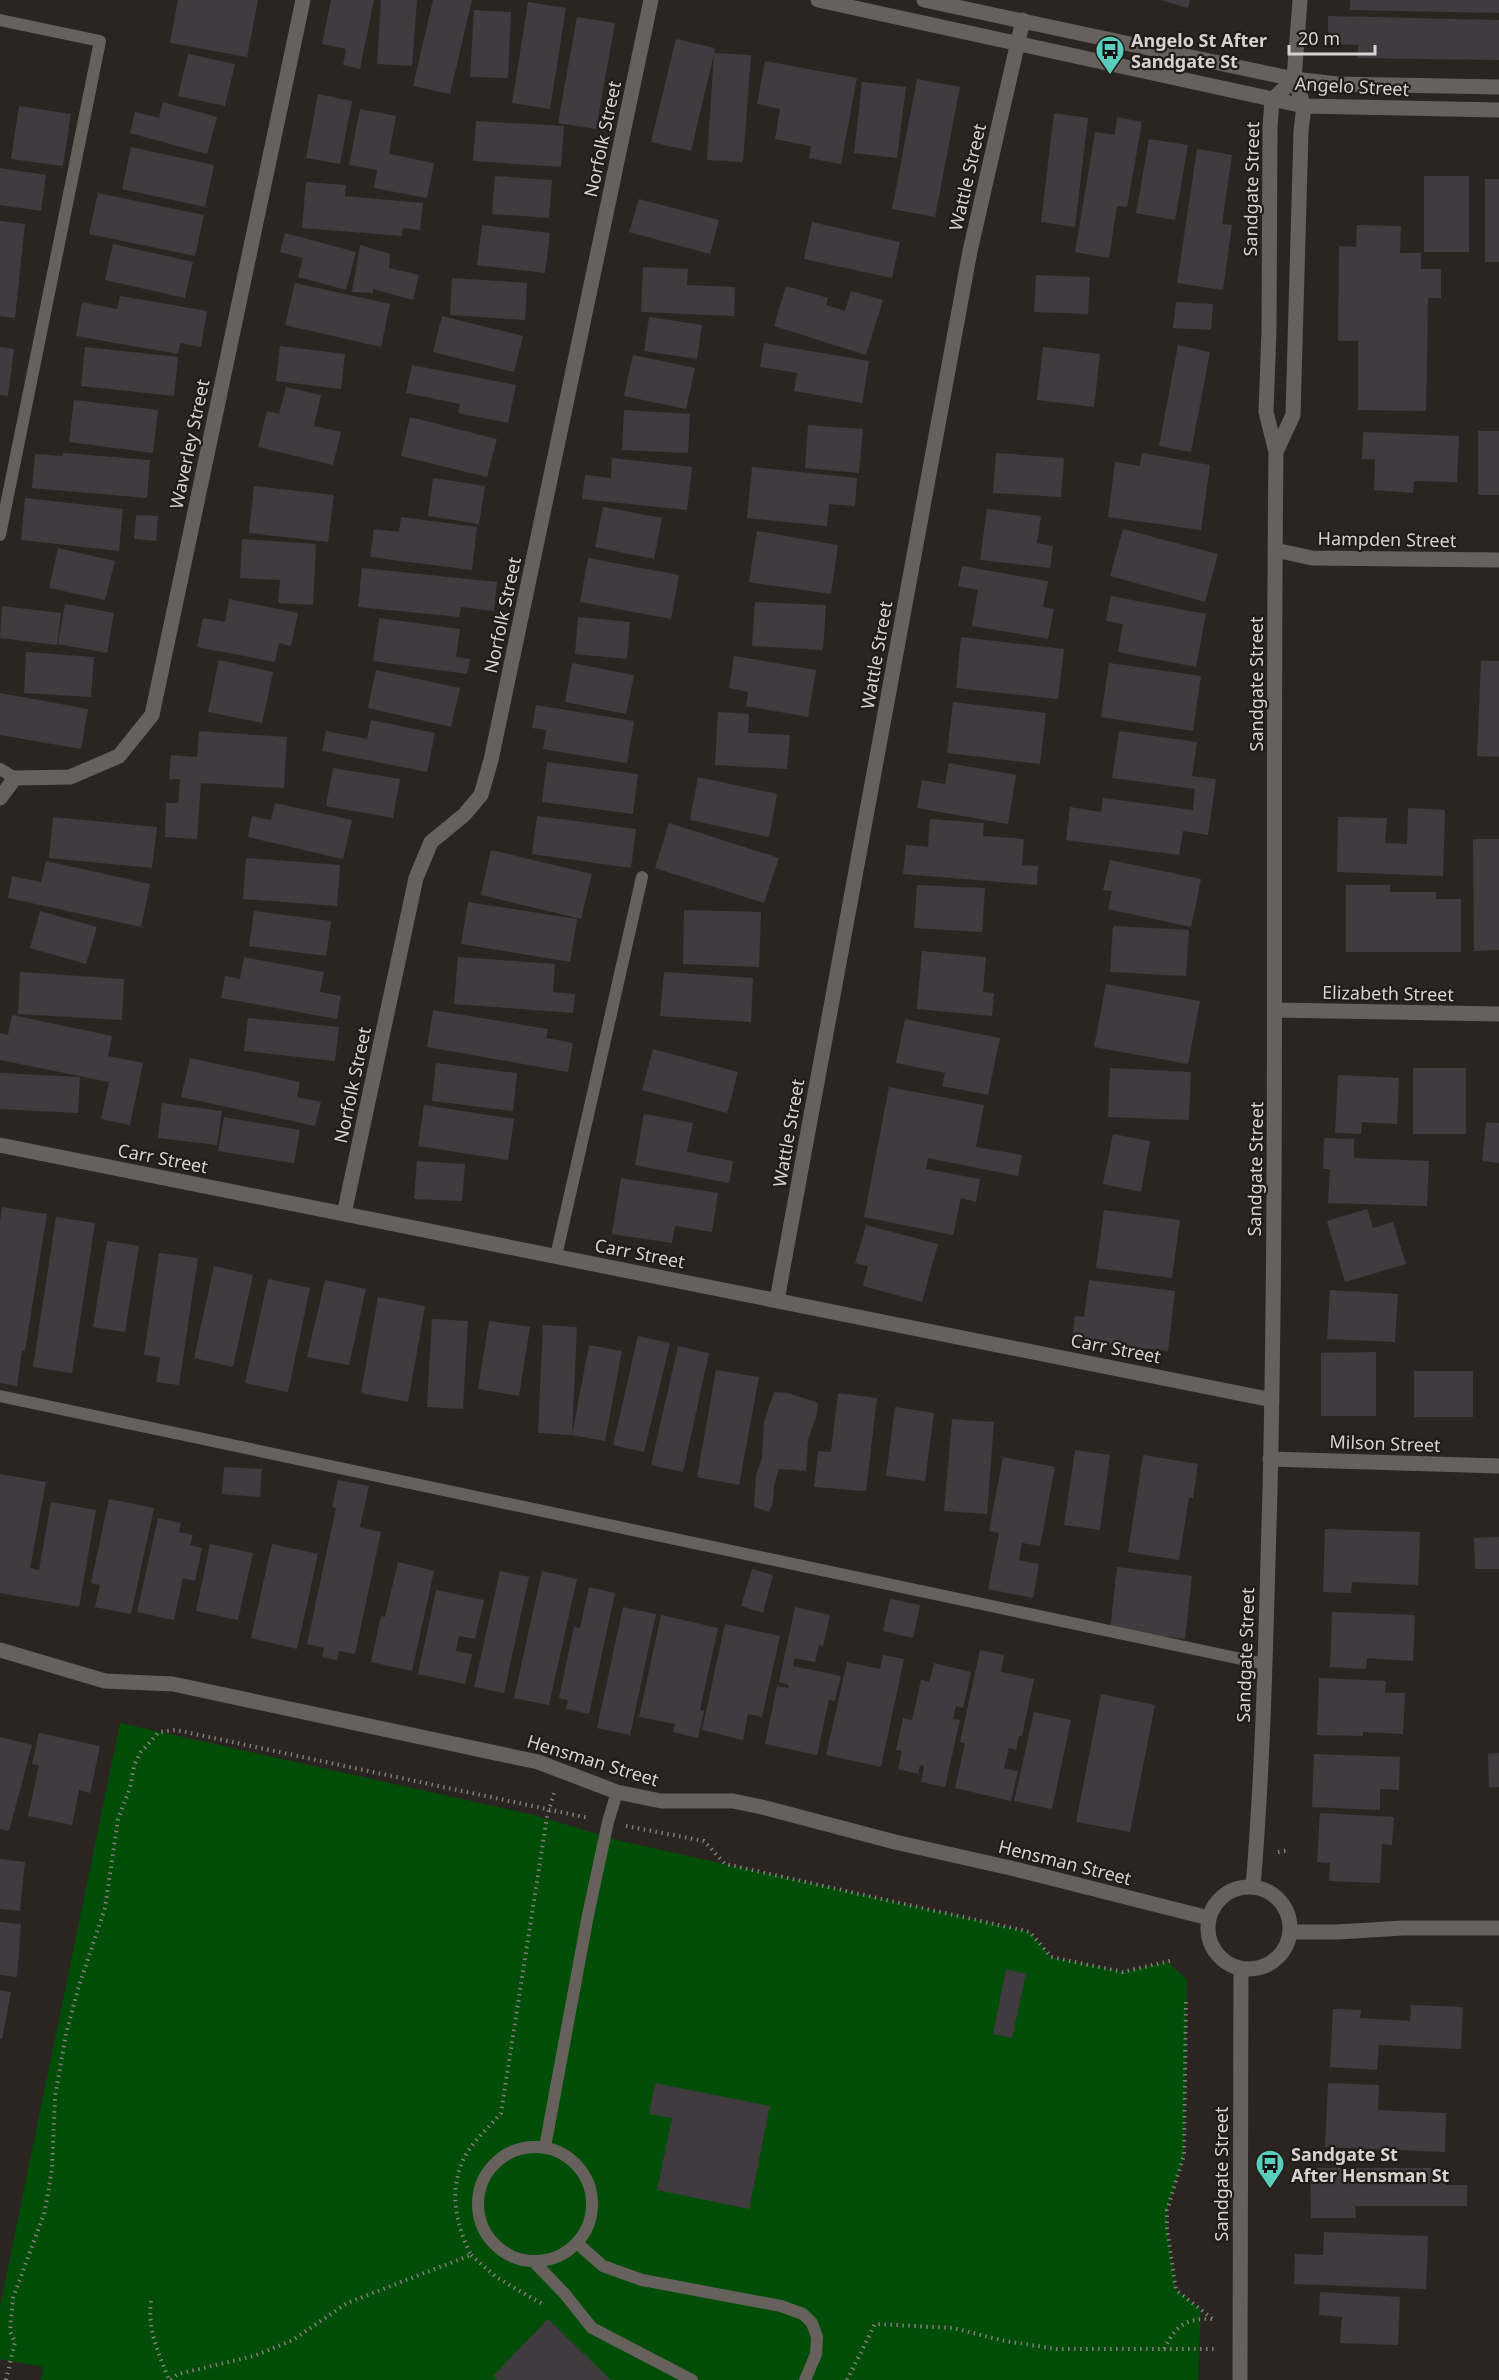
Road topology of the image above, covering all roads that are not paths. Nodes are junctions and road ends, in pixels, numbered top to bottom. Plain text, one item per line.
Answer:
1 (303, 0) edge
2 (651, 0) edge
3 (818, 0) edge
4 (924, 0) edge
5 (1300, 0) edge
6 (0, 20) edge
7 (1023, 20) junction
8 (1018, 44) junction
9 (1294, 79) junction
10 (1499, 87) edge
11 (1272, 100) junction
12 (1304, 106) junction
13 (1499, 110) edge
14 (1276, 452) junction
15 (0, 535) edge
16 (1275, 550) junction
17 (1499, 560) edge
18 (0, 769) edge
19 (15, 778) junction
20 (0, 798) edge
21 (642, 877) dead end
22 (1276, 1010) junction
23 (1499, 1014) edge
24 (0, 1145) edge
25 (344, 1215) junction
26 (556, 1256) junction
27 (777, 1300) junction
28 (0, 1396) edge
29 (1272, 1400) junction
30 (1270, 1459) junction
31 (1499, 1466) edge
32 (0, 1650) edge
33 (1265, 1664) junction
34 (617, 1791) junction
35 (1253, 1887) junction
36 (1209, 1918) junction
37 (1499, 1928) edge
38 (1290, 1932) junction
39 (1241, 1969) junction
40 (544, 2147) junction
41 (577, 2243) junction
42 (533, 2261) junction
43 (692, 2380) edge
44 (805, 2380) edge
45 (1240, 2380) edge

1 - 19 street, Waverley Street
2 - 25 street, Norfolk Street
3 - 8 street, Angelo Street
4 - 7 street, Angelo Street
5 - 9 street, Sandgate Street
6 - 15 lane
7 - 8 street, Wattle Street
7 - 9 street, Angelo Street
8 - 11 street, Angelo Street
8 - 27 street, Wattle Street
9 - 10 street, Angelo Street
9 - 11 street, Sandgate Street
9 - 12 street, Sandgate Street
11 - 12 street, Angelo Street
11 - 14 street, Sandgate Street
12 - 13 street, Angelo Street
12 - 14 street, Sandgate Street
14 - 16 street, Sandgate Street
16 - 17 street, Hampden Street
16 - 22 street, Sandgate Street
18 - 19 lane
19 - 20 street
21 - 26 lane
22 - 23 street, Elizabeth Street
22 - 29 street, Sandgate Street
24 - 25 street, Carr Street
25 - 26 street, Carr Street
26 - 27 street, Carr Street
27 - 29 street, Carr Street
28 - 33 lane
29 - 30 street, Sandgate Street
30 - 31 street, Milson Street
30 - 33 street, Sandgate Street
32 - 34 street, Hensman Street
33 - 35 street, Sandgate Street
34 - 36 street, Hensman Street
34 - 40 lane
35 - 36 street
35 - 38 street
36 - 39 street
37 - 38 street
38 - 39 street
39 - 45 street, Sandgate Street
40 - 41 lane
40 - 42 lane
41 - 42 lane
41 - 44 lane
42 - 43 lane

